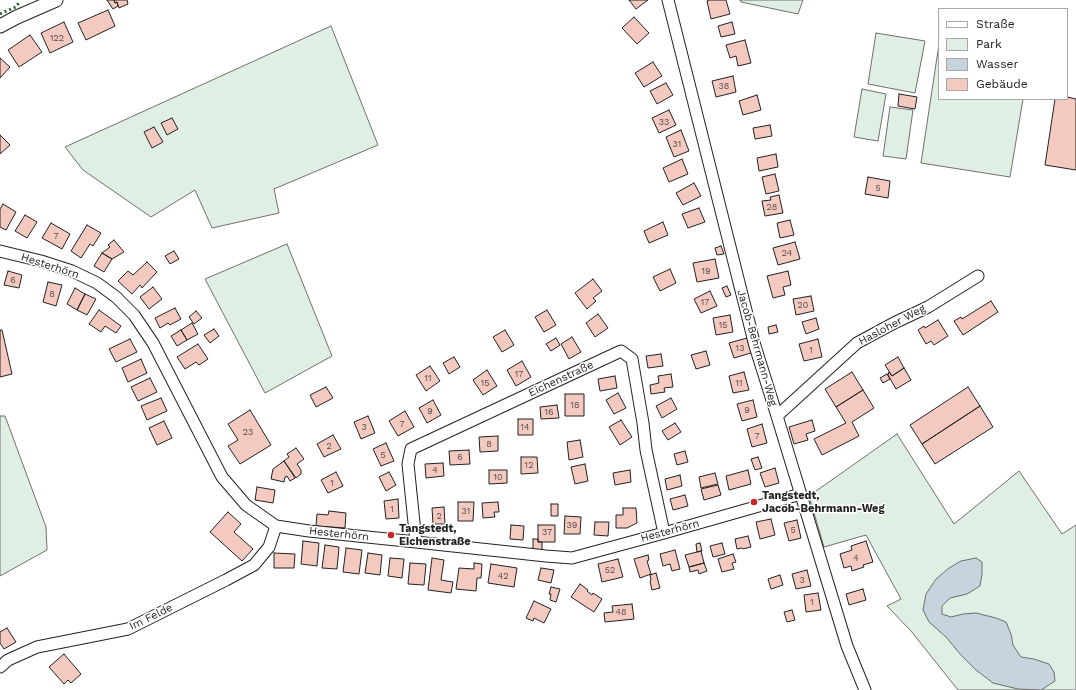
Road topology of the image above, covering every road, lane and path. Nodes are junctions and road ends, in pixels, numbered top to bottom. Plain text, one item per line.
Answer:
1 (56, 0) edge
2 (668, 0) edge
3 (0, 26) edge
4 (0, 251) edge
5 (978, 276) dead end
6 (777, 416) junction
7 (801, 494) junction
8 (276, 526) junction
9 (664, 533) junction
10 (416, 542) junction
11 (0, 667) edge
12 (865, 690) edge

1 - 3 main road
2 - 6 street, Jacob-Behrmann-Weg
4 - 8 street, Hesterhörn
5 - 6 street, Hasloher Weg
6 - 7 street, Jacob-Behrmann-Weg
7 - 9 street, Hesterhörn
7 - 12 street, Jacob-Behrmann-Weg
8 - 10 street, Hesterhörn
8 - 11 street, Im Felde
9 - 10 street, Hesterhörn
9 - 10 street, Eichenstraße

